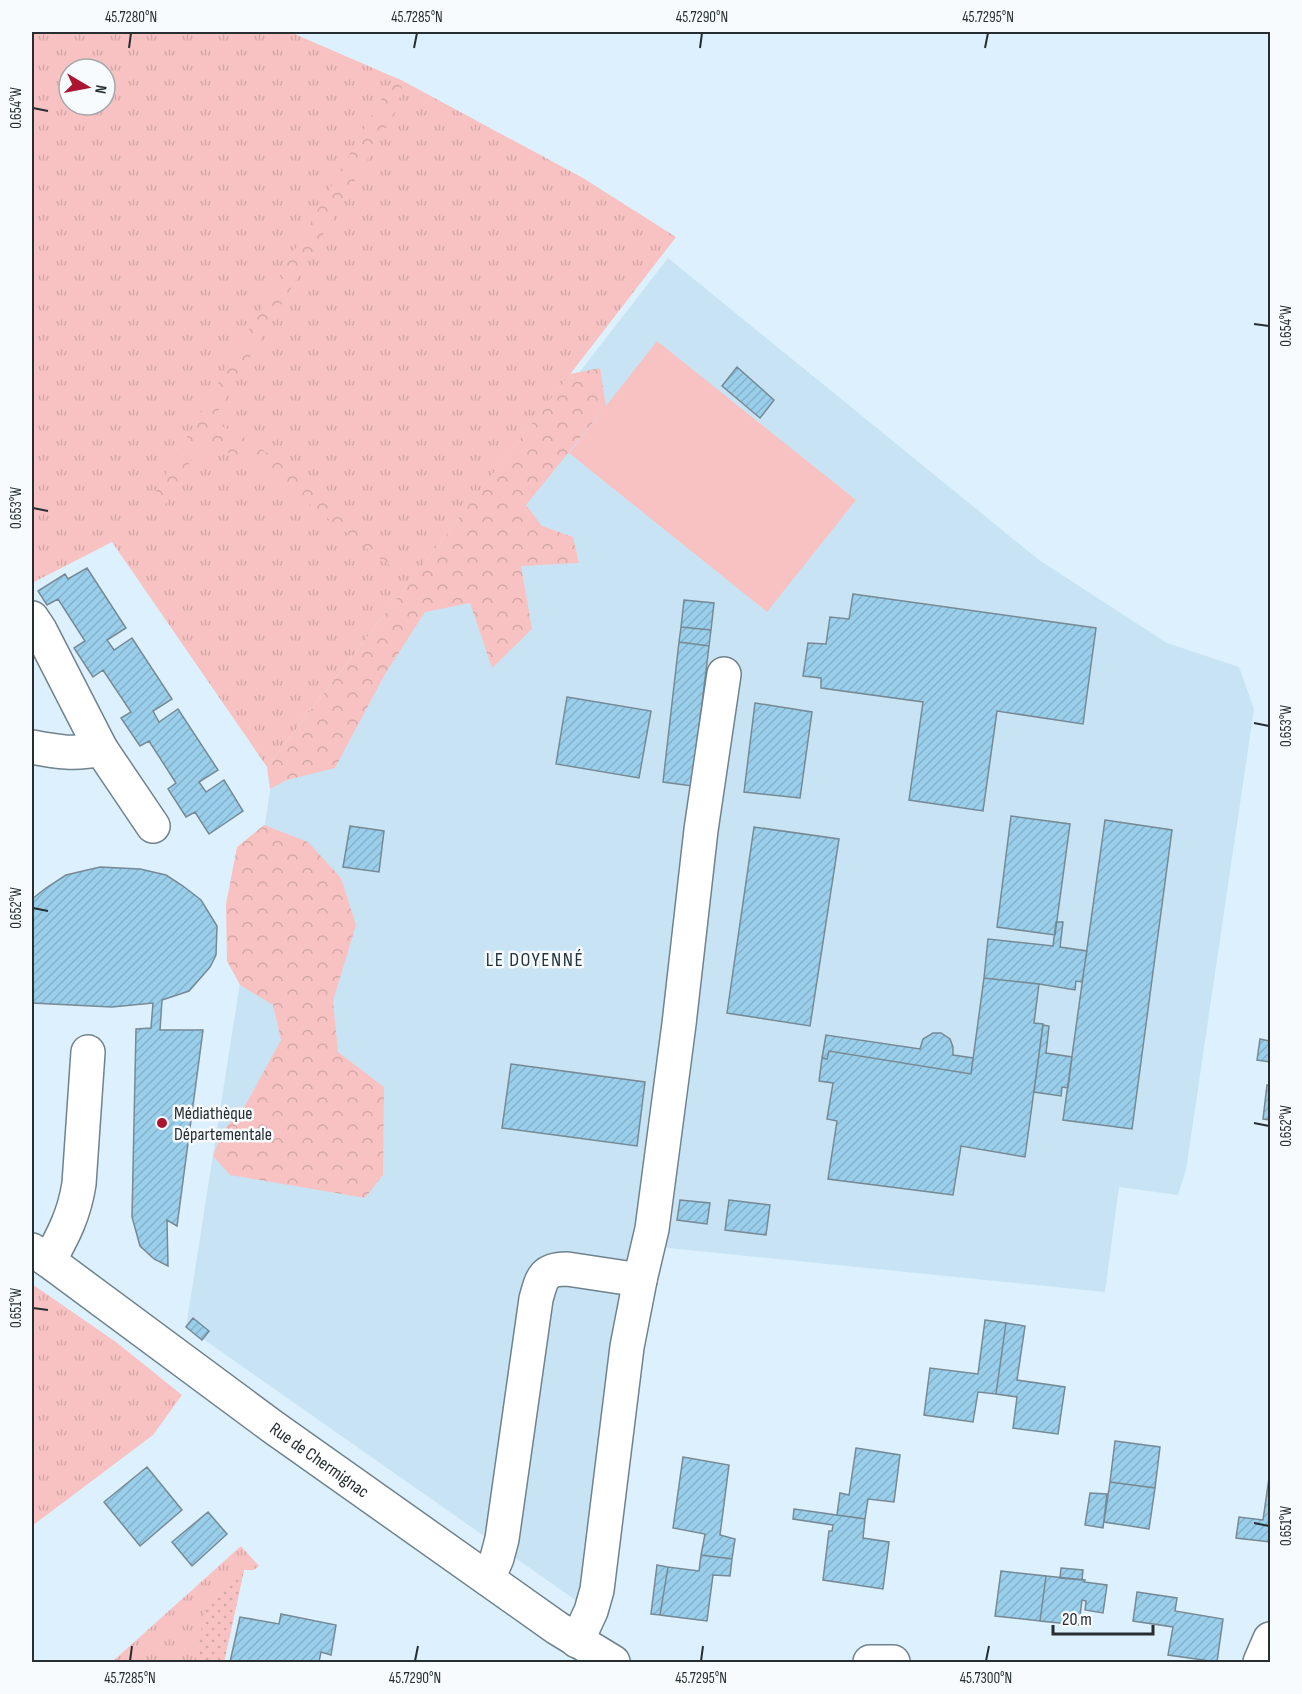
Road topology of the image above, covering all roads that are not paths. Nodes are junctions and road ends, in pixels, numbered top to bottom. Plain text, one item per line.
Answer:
1 (32, 618) edge
2 (724, 674) dead end
3 (32, 747) edge
4 (101, 748) junction
5 (153, 826) dead end
6 (88, 1052) dead end
7 (40, 1255) edge
8 (640, 1280) junction
9 (488, 1579) junction
10 (1270, 1639) edge
11 (577, 1641) junction
12 (613, 1662) edge
13 (870, 1662) edge
14 (893, 1662) edge
15 (1260, 1662) edge

1 - 4 street
2 - 8 street
3 - 4 street
4 - 5 street
6 - 7 street
7 - 9 street, Rue de Chermignac
8 - 9 street
8 - 11 street
9 - 11 street, Rue de Chermignac
10 - 15 street
11 - 12 street, Rue de Chermignac
13 - 14 street

